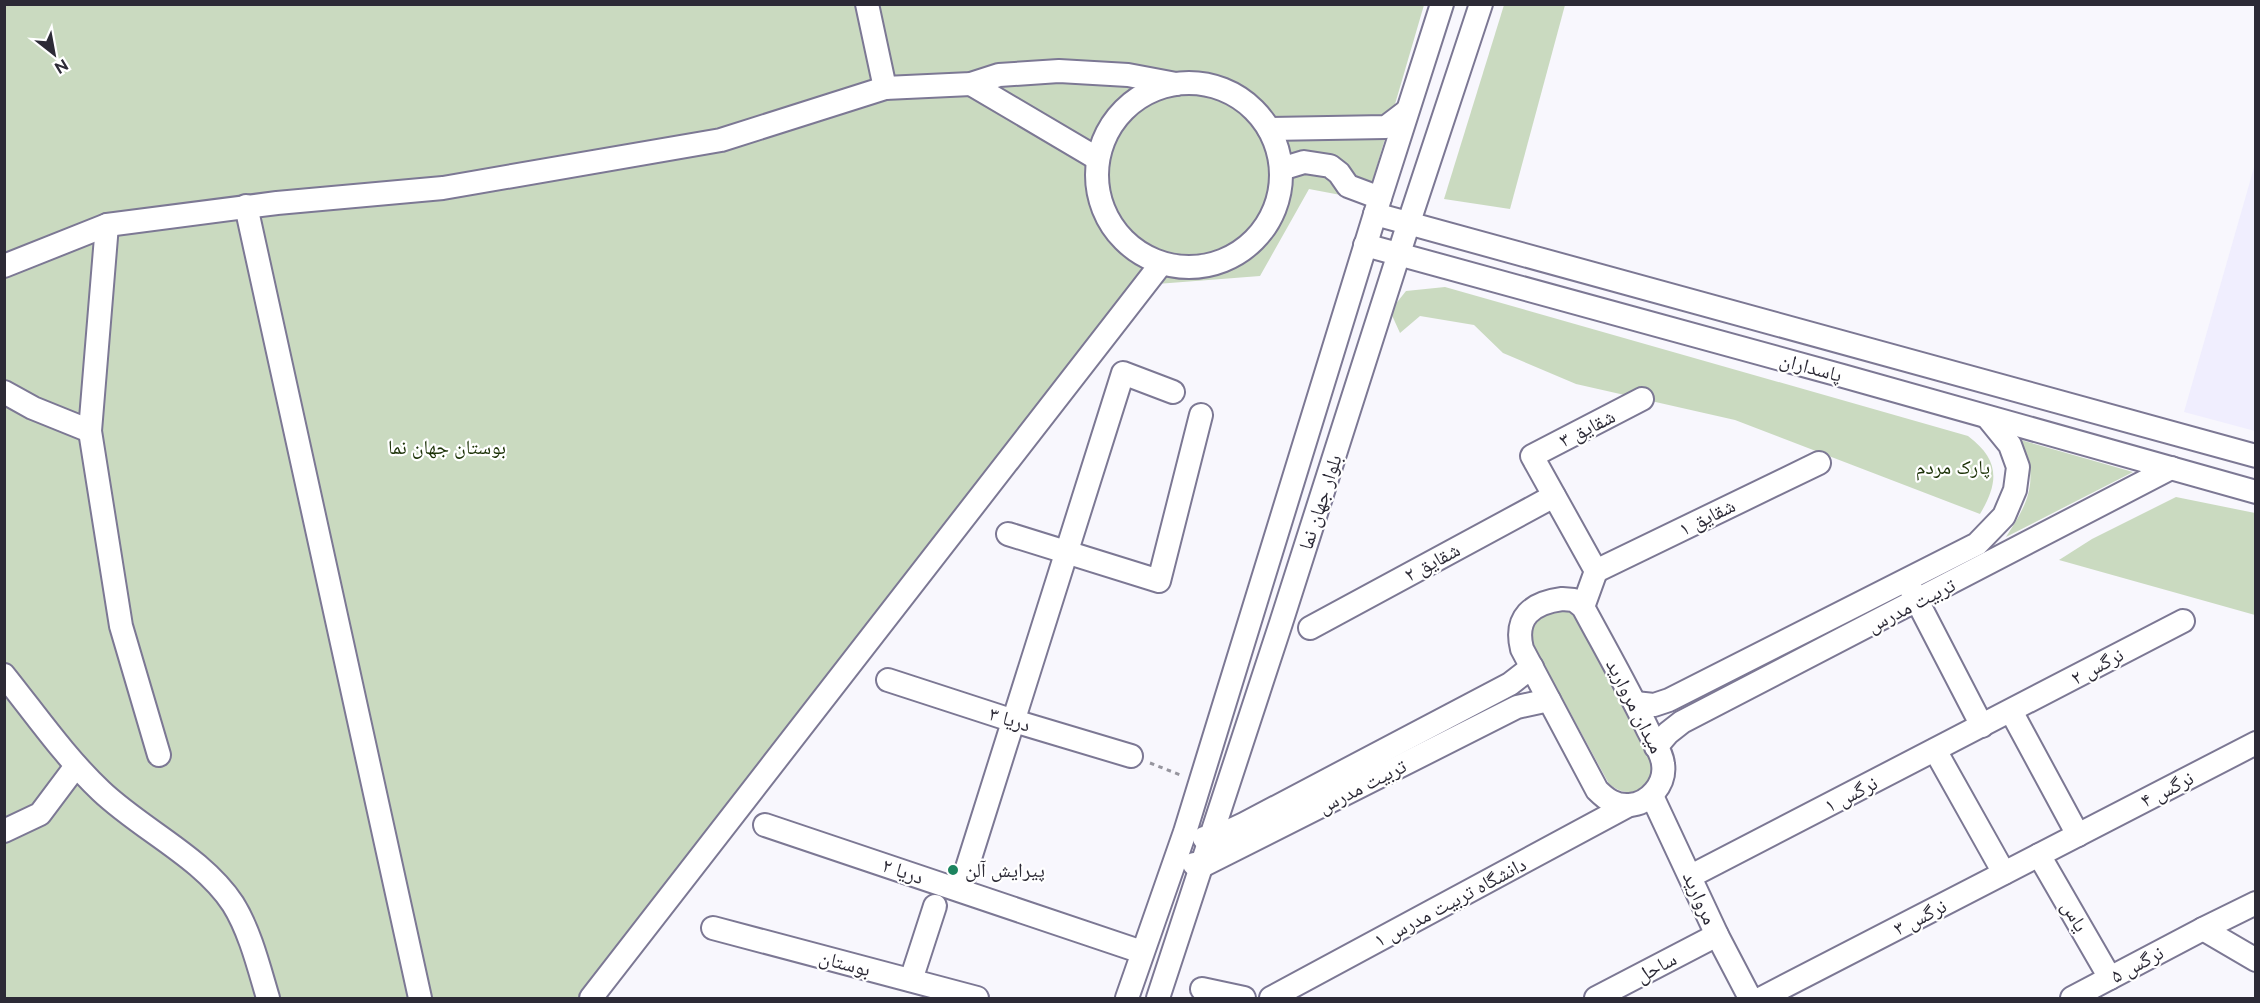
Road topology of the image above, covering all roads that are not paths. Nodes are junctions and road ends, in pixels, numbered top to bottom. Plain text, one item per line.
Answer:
1 (867, 4) edge
2 (1442, 4) edge
3 (1481, 4) edge
4 (971, 84) junction
5 (1176, 84) junction
6 (885, 88) junction
7 (1407, 111) junction
8 (1269, 129) junction
9 (1098, 159) junction
10 (1281, 169) junction
11 (246, 206) junction
12 (1377, 206) junction
13 (1409, 222) junction
14 (107, 225) junction
15 (1365, 245) junction
16 (1399, 254) junction
17 (1161, 264) junction
18 (4, 266) edge
19 (1855, 346) junction
20 (1843, 376) junction
21 (4, 392) edge
22 (1173, 392) dead end
23 (1642, 399) dead end
24 (1201, 415) dead end
25 (1988, 418) junction
26 (90, 431) junction
27 (2256, 456) edge
28 (1819, 462) dead end
29 (2171, 468) junction
30 (2256, 492) edge
31 (1554, 496) junction
32 (1008, 534) dead end
33 (1067, 552) junction
34 (1596, 571) junction
35 (1906, 580) junction
36 (1917, 602) junction
37 (1583, 607) junction
38 (2183, 621) dead end
39 (1310, 627) dead end
40 (1532, 667) junction
41 (4, 675) edge
42 (888, 680) dead end
43 (1549, 700) junction
44 (1635, 703) junction
45 (2011, 711) junction
46 (1014, 721) junction
47 (1982, 726) junction
48 (2256, 743) edge
49 (1656, 747) junction
50 (1935, 750) junction
51 (159, 754) dead end
52 (1131, 756) road end
53 (76, 766) junction
54 (1652, 796) junction
55 (1629, 805) junction
56 (765, 825) dead end
57 (4, 831) edge
58 (1185, 832) junction
59 (2078, 835) junction
60 (1210, 840) junction
61 (2039, 855) junction
62 (1175, 860) junction
63 (1202, 866) junction
64 (2004, 873) junction
65 (1690, 876) junction
66 (960, 891) junction
67 (2256, 903) edge
68 (935, 906) dead end
69 (713, 928) dead end
70 (2203, 929) junction
71 (1717, 935) junction
72 (1142, 952) junction
73 (2256, 960) edge
74 (2110, 978) junction
75 (911, 980) junction
76 (1202, 989) dead end
77 (268, 999) edge
78 (420, 999) edge
79 (591, 999) edge
80 (977, 999) edge
81 (1127, 999) edge
82 (1158, 999) edge
83 (1244, 999) edge
84 (1271, 999) edge
85 (1596, 999) edge
86 (1750, 999) edge
87 (1762, 999) edge
88 (2072, 999) edge

1 - 6 street
2 - 7 street, بلوار جهان نما
3 - 13 street, بلوار جهان نما
4 - 5 street
4 - 6 street
4 - 9 street
5 - 8 street
5 - 9 street
6 - 11 street
7 - 8 street
7 - 12 street, بلوار جهان نما
8 - 10 street
9 - 17 street
10 - 12 street, پاسداران
10 - 17 street
11 - 14 street
11 - 78 street
12 - 13 street, پاسداران
12 - 15 street, بلوار جهان نما
13 - 16 street, بلوار جهان نما
13 - 19 street, پاسداران
14 - 18 street
14 - 26 street
15 - 16 street, پاسداران
15 - 58 street, بلوار جهان نما
16 - 20 street, پاسداران
16 - 60 street, بلوار جهان نما
17 - 79 street
19 - 20 street
19 - 27 street, پاسداران
20 - 25 street, پاسداران
21 - 26 street
22 - 33 street
23 - 31 street, شقایق ۳
24 - 33 street
25 - 29 street, پاسداران
25 - 35 street, تربیت مدرس
26 - 51 street
28 - 34 street, شقایق ۱
29 - 30 street, پاسداران
29 - 36 street, تربیت مدرس
31 - 34 street
31 - 39 street, شقایق ۲
32 - 33 street
33 - 46 street
34 - 37 street
35 - 36 street
35 - 44 street, تربیت مدرس
36 - 47 street
36 - 49 street, تربیت مدرس
37 - 40 street
37 - 44 street, میدان مروارید
38 - 45 street, نرگس ۲
40 - 43 street
40 - 60 street, تربیت مدرس
41 - 53 street
42 - 46 street, دریا ۳
43 - 55 street
43 - 63 street, تربیت مدرس
44 - 49 street, میدان مروارید
45 - 47 street, نرگس ۱
45 - 59 street
46 - 52 street, دریا ۳
46 - 66 street
47 - 50 street, نرگس ۱
48 - 59 street, نرگس ۴
49 - 54 street, میدان مروارید
50 - 64 street
50 - 65 street, نرگس ۱
53 - 57 street
53 - 77 street
54 - 55 street
54 - 65 street, مروارید
55 - 84 street, ۱ دانشگاه تربیت مدرس
56 - 66 street, دریا ۲
58 - 60 street
58 - 62 street, بلوار جهان نما
59 - 61 street, نرگس ۳
60 - 63 street, بلوار جهان نما
61 - 64 street, نرگس ۳
61 - 74 street, یاس
62 - 63 street
62 - 72 street, بلوار جهان نما
63 - 82 street, بلوار جهان نما
64 - 87 street, نرگس ۳
65 - 71 street, مروارید
66 - 72 street, دریا ۲
67 - 70 street, ۵ نرگس
68 - 75 street
69 - 75 street, بوستان
70 - 73 street
70 - 74 street, ۵ نرگس
71 - 85 street, ساحل
71 - 86 street, مروارید
72 - 81 street, بلوار جهان نما
74 - 88 street, ۵ نرگس
75 - 80 street, بوستان
76 - 83 street

